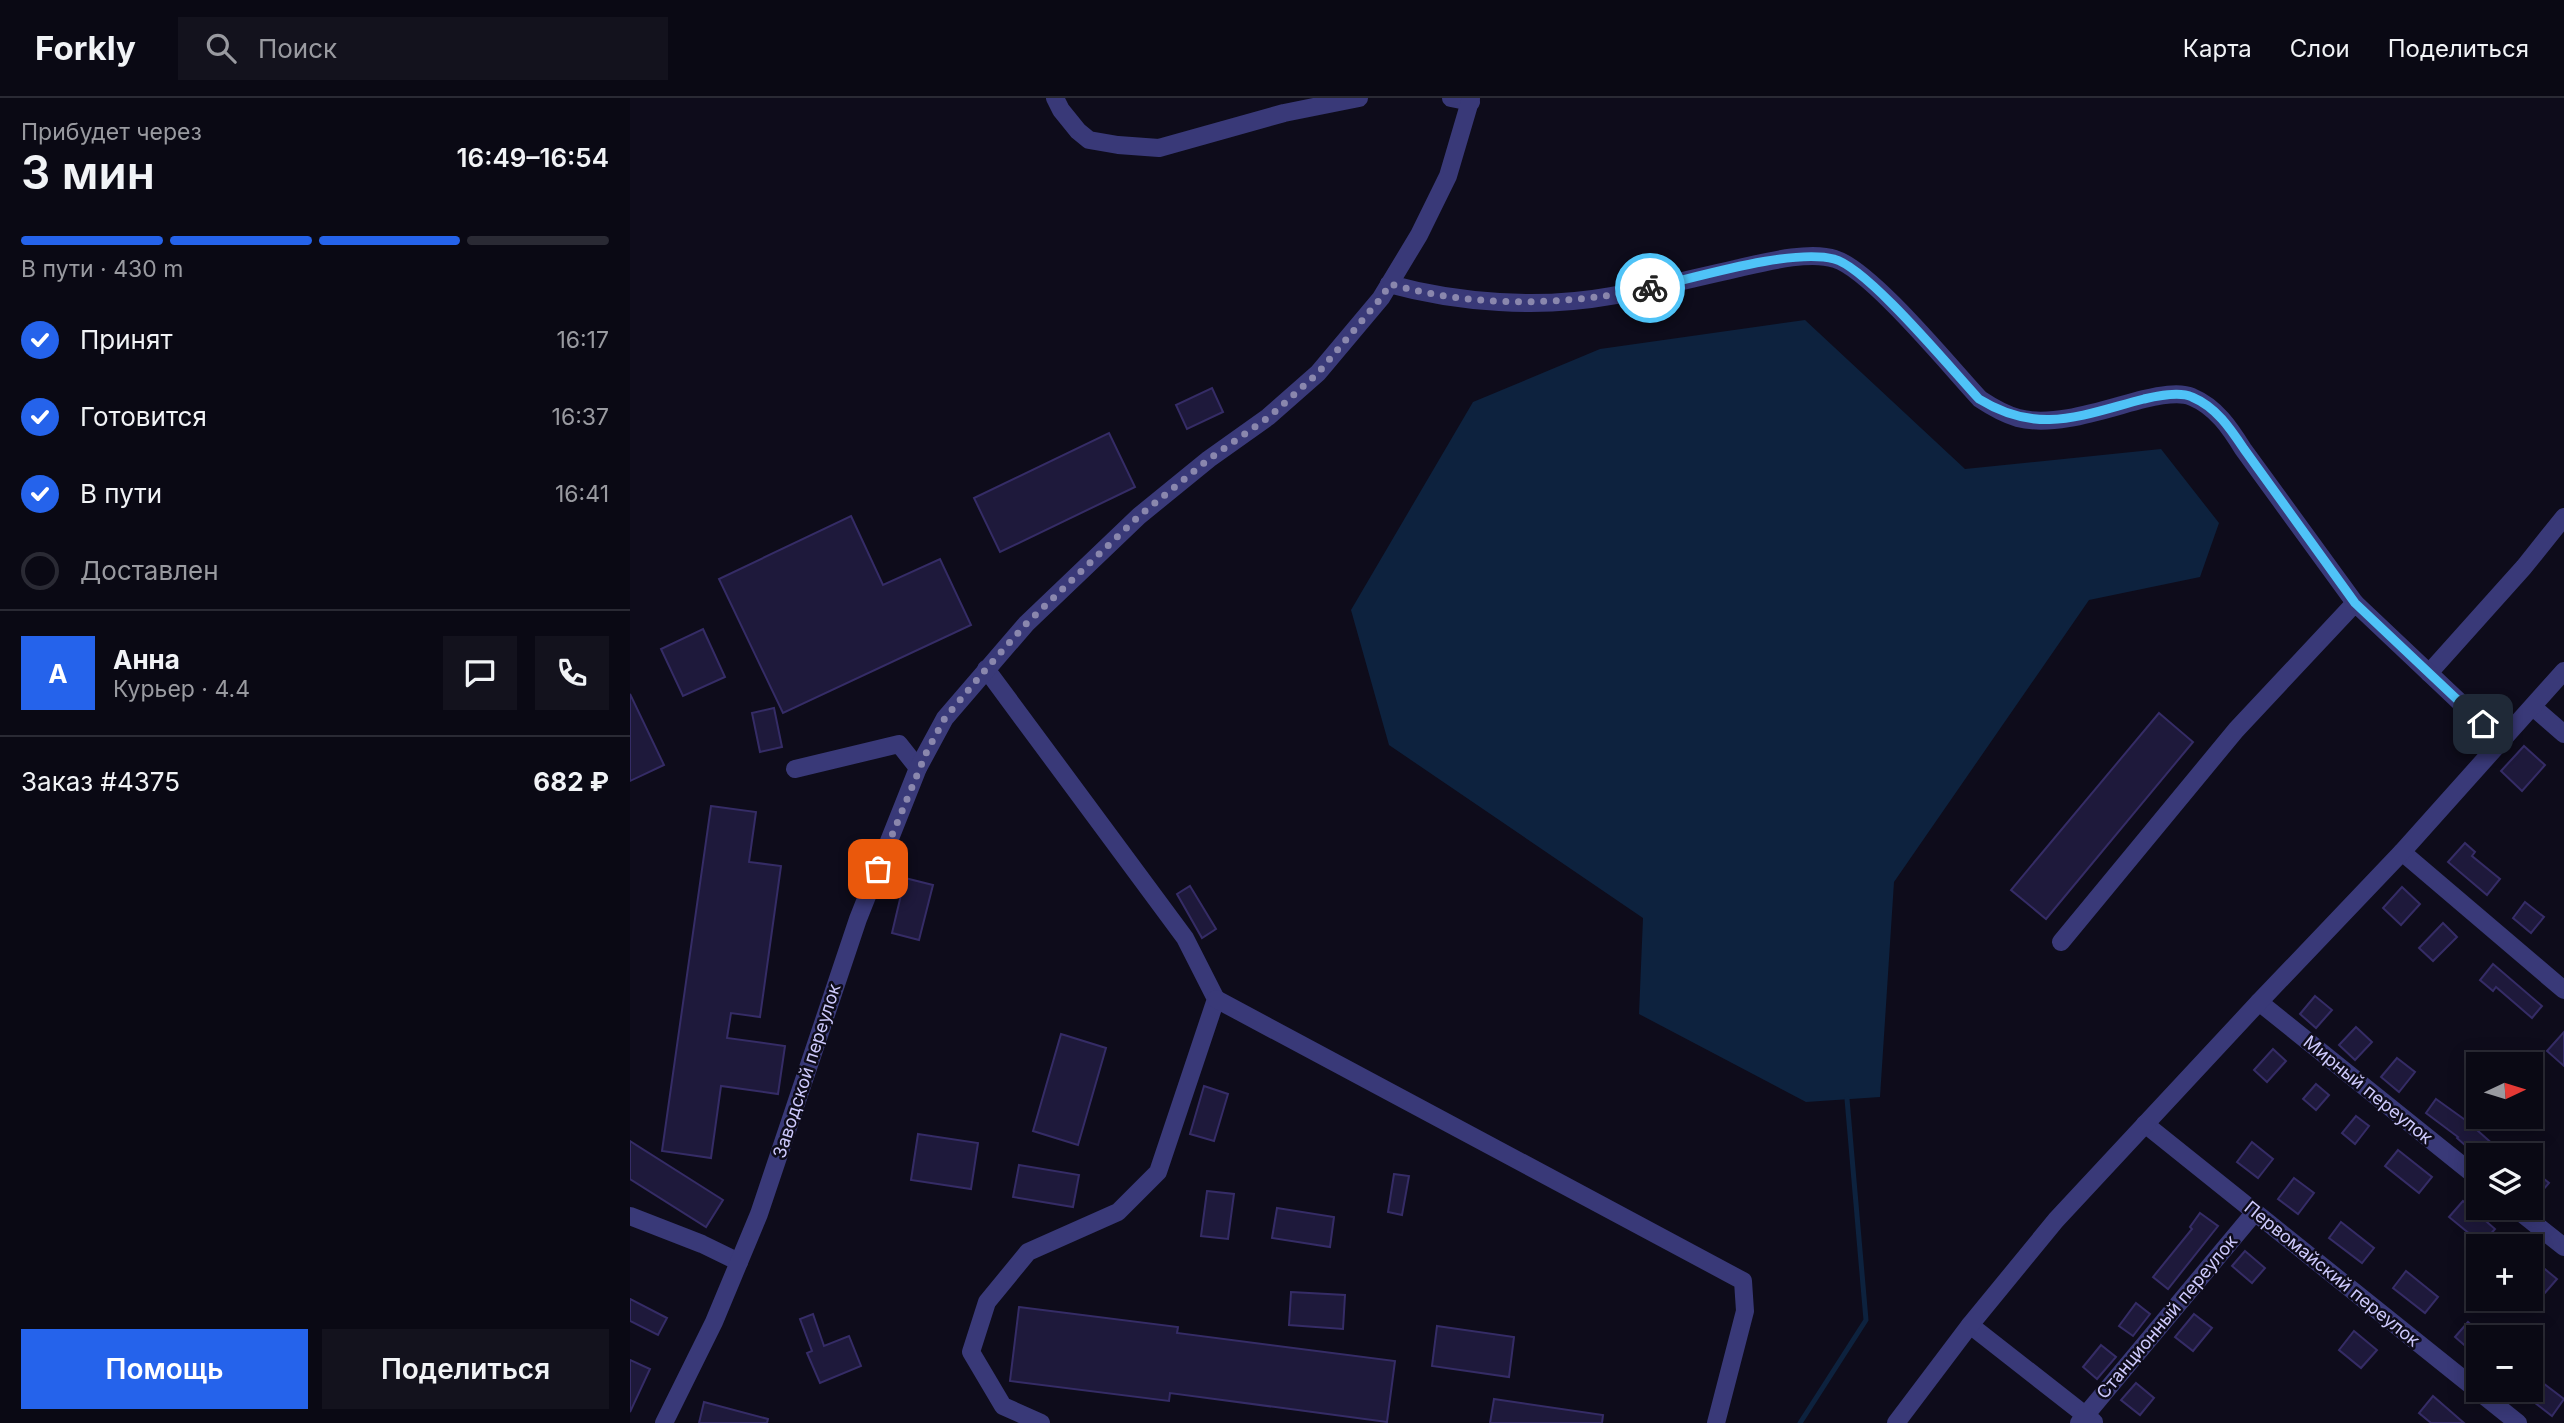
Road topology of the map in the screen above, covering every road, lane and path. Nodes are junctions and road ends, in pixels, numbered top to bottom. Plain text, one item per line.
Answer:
1 (1055, 98) edge
2 (1451, 98) edge
3 (1348, 99) edge
4 (1471, 100) edge
5 (1390, 284) junction
6 (2564, 517) edge
7 (2355, 603) junction
8 (986, 669) junction
9 (2564, 671) edge
10 (2429, 673) junction
11 (2533, 707) junction
12 (2564, 734) edge
13 (2502, 742) junction
14 (918, 768) junction
15 (795, 769) dead end
16 (2402, 852) junction
17 (2061, 942) dead end
18 (2564, 990) edge
19 (1216, 999) junction
20 (2259, 1002) junction
21 (2145, 1124) junction
22 (2466, 1168) edge
23 (2255, 1212) junction
24 (630, 1216) edge
25 (2530, 1220) edge
26 (2564, 1247) edge
27 (739, 1262) junction
28 (1970, 1325) junction
29 (2086, 1420) edge
30 (664, 1423) edge
31 (1041, 1423) edge
32 (1716, 1423) edge
33 (1896, 1423) edge
34 (2518, 1423) edge

1 - 3 street
2 - 4 street
4 - 5 street, Заводской переулок
5 - 7 street
5 - 8 street, Заводской переулок
6 - 10 street
7 - 10 street
7 - 17 street
8 - 14 street, Заводской переулок
8 - 19 street
9 - 11 street
10 - 13 street
11 - 12 street
11 - 13 street
13 - 16 street
14 - 15 street
14 - 27 street, Заводской переулок
16 - 18 street
16 - 20 street
19 - 31 street
19 - 32 street
20 - 21 street
20 - 22 street, Мирный переулок
21 - 23 street, Первомайский переулок
21 - 28 street
23 - 29 street, Станционный переулок
23 - 34 street, Первомайский переулок
24 - 27 street
25 - 26 street
27 - 30 street, Заводской переулок
28 - 29 street
28 - 33 street

